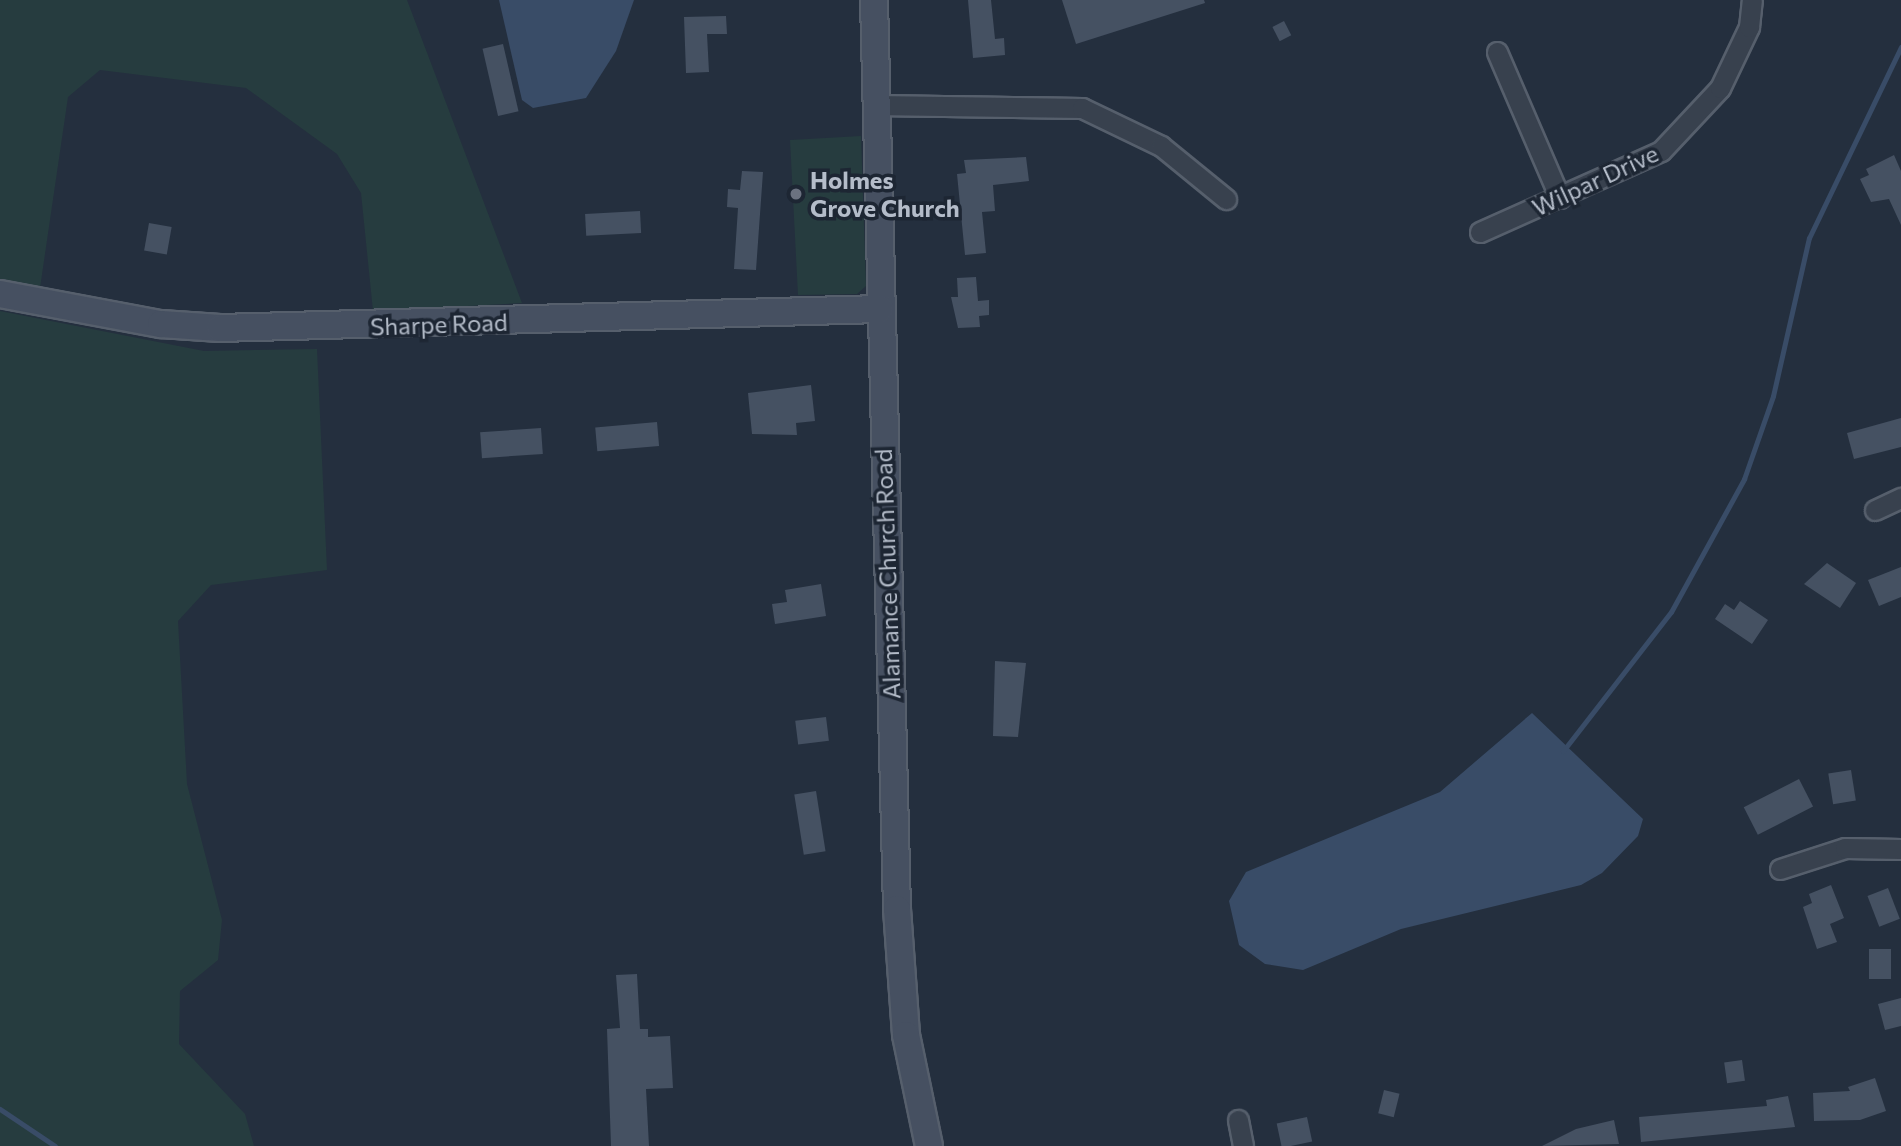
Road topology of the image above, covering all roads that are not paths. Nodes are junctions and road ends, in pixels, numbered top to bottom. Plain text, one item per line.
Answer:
1 (874, 0) edge
2 (1752, 0) edge
3 (1497, 52) dead end
4 (875, 105) junction
5 (1560, 198) junction
6 (1226, 199) dead end
7 (1480, 232) dead end
8 (0, 293) edge
9 (880, 309) junction
10 (1901, 498) edge
11 (1875, 510) dead end
12 (1901, 849) edge
13 (1780, 869) dead end
14 (1238, 1120) dead end
15 (929, 1146) edge
16 (1243, 1146) edge

1 - 4 main road, Alamance Church Road
2 - 5 street, Wilpar Drive
3 - 5 street
4 - 6 street
4 - 9 main road, Alamance Church Road
5 - 7 street, Wilpar Drive
8 - 9 main road, Sharpe Road
9 - 15 main road, Alamance Church Road
10 - 11 street
12 - 13 street
14 - 16 street

